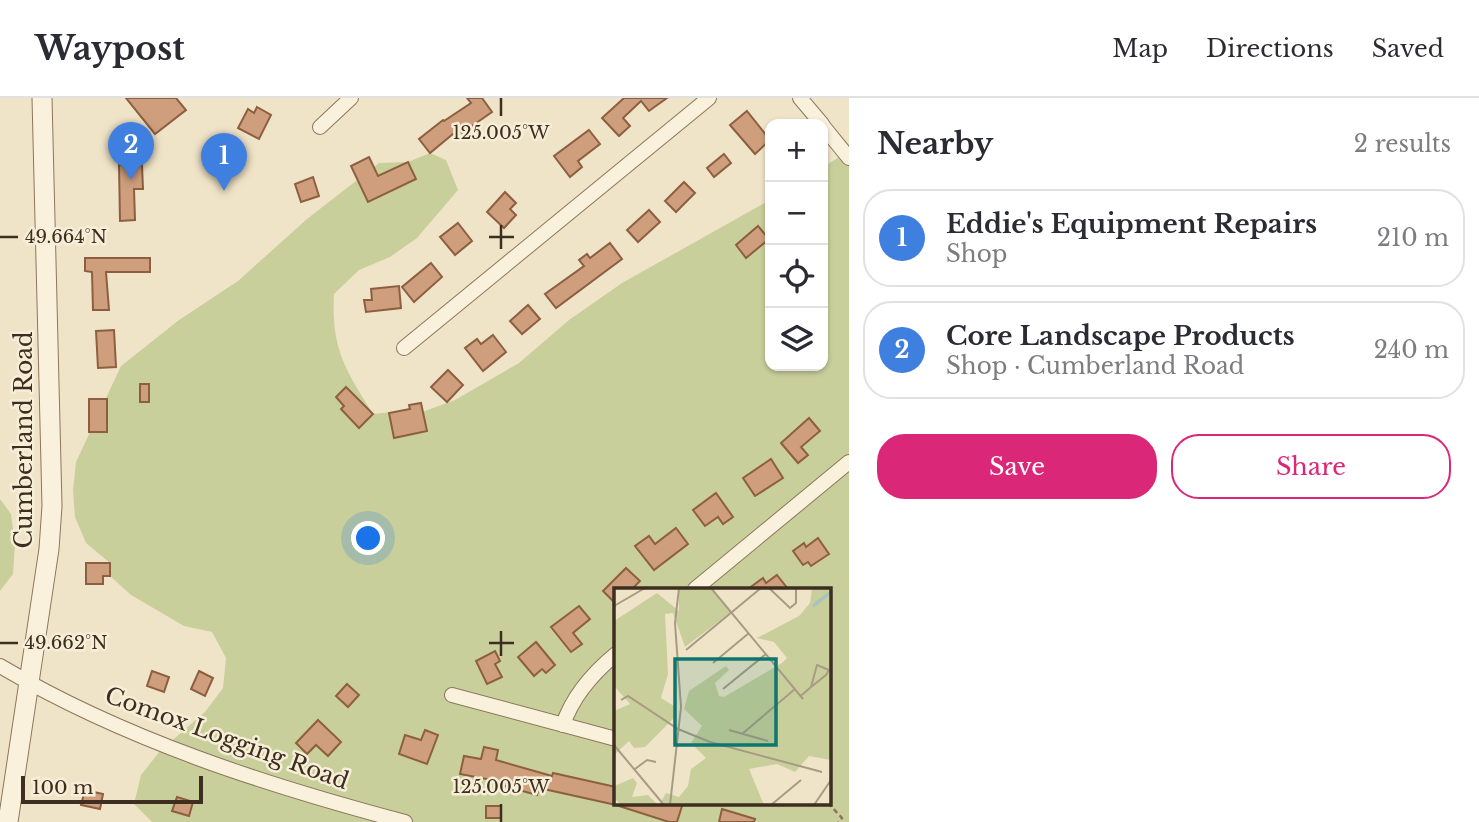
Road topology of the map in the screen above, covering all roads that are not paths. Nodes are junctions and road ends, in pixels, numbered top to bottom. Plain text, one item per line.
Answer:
1 (42, 98) edge
2 (351, 98) edge
3 (709, 98) edge
4 (800, 98) edge
5 (817, 119) edge
6 (320, 127) dead end
7 (828, 132) edge
8 (849, 158) edge
9 (404, 348) dead end
10 (849, 462) edge
11 (696, 588) edge
12 (614, 656) edge
13 (0, 666) edge
14 (29, 683) junction
15 (452, 695) dead end
16 (564, 725) junction
17 (614, 738) edge
18 (8, 822) edge
19 (405, 822) edge

1 - 14 street, Cumberland Road
2 - 6 street
3 - 9 street
4 - 5 street
7 - 8 street
10 - 11 street
12 - 16 street
13 - 14 street, Comox Logging Road
14 - 18 street, Cumberland Road
14 - 19 street, Comox Logging Road
15 - 16 street
16 - 17 street

